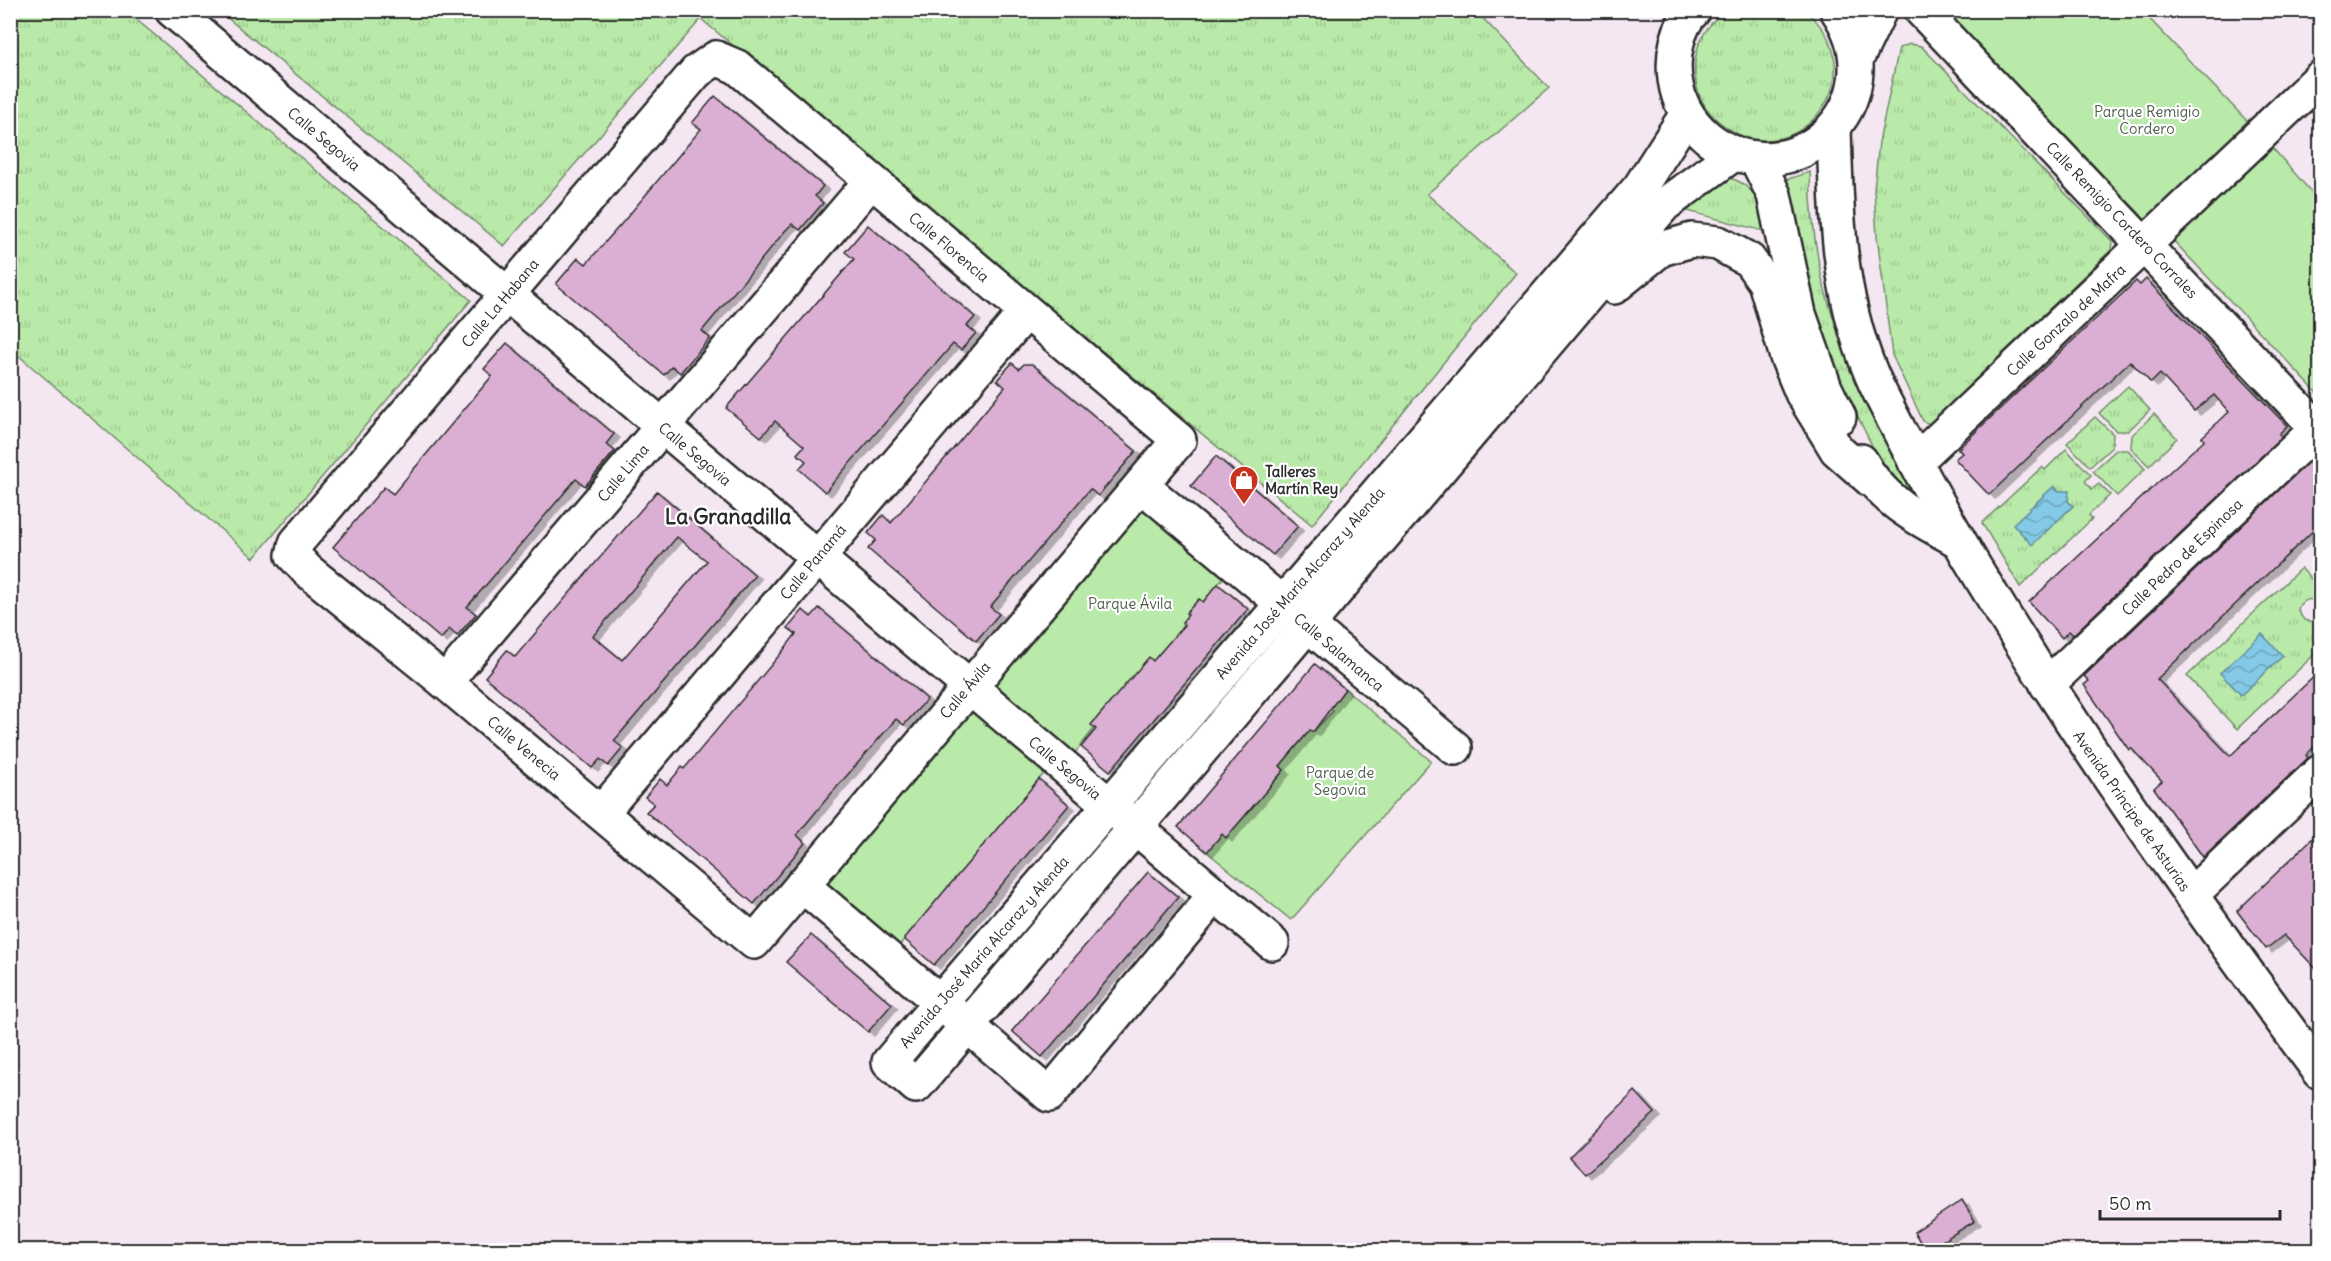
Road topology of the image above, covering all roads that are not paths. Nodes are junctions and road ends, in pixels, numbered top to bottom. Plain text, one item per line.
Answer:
1 (172, 10) edge
2 (1672, 10) edge
3 (1694, 10) edge
4 (1837, 10) edge
5 (1880, 10) edge
6 (1921, 10) edge
7 (1677, 42) junction
8 (716, 58) joint
9 (1857, 58) junction
10 (2320, 78) edge
11 (1687, 114) junction
12 (1834, 127) junction
13 (1746, 156) junction
14 (871, 181) junction
15 (2145, 244) junction
16 (507, 295) junction
17 (1026, 312) junction
18 (1554, 335) junction
19 (663, 426) junction
20 (2319, 430) edge
21 (1179, 440) joint
22 (1915, 462) junction
23 (1871, 480) junction
24 (1141, 485) junction
25 (1958, 540) junction
26 (293, 555) joint
27 (817, 557) junction
28 (1282, 605) junction
29 (1307, 625) junction
30 (445, 682) junction
31 (969, 686) junction
32 (2047, 686) junction
33 (1455, 748) dead end
34 (2320, 772) edge
35 (1110, 805) junction
36 (601, 813) junction
37 (1136, 827) junction
38 (802, 885) junction
39 (1215, 895) junction
40 (2191, 895) junction
41 (754, 942) joint
42 (1272, 943) dead end
43 (941, 1003) junction
44 (968, 1025) junction
45 (2320, 1072) edge

1 - 16 street, Calle Segovia
2 - 7 street
3 - 7 street
4 - 9 street
5 - 9 street
6 - 15 street, Calle Remigio Cordero Corrales
7 - 11 street
8 - 14 street, Calle Florencia
8 - 16 street, Calle La Habana
9 - 12 street
10 - 15 street, Calle Gonzalo de Mafra
11 - 13 street
11 - 28 street, Avenida José María Alcaraz y Alenda
12 - 13 street
12 - 22 street, Avenida Príncipe de Asturias
13 - 18 street, Avenida José María Alcaraz y Alenda
13 - 23 street
14 - 17 street, Calle Florencia
14 - 19 street, Calle Lima
15 - 20 street, Calle Remigio Cordero Corrales
15 - 22 street, Calle Gonzalo de Mafra
16 - 19 street, Calle Segovia
16 - 26 street, Calle La Habana
17 - 21 street, Calle Florencia
17 - 27 street, Calle Panamá
18 - 23 street, Avenida José María Alcaraz y Alenda
18 - 29 street, Avenida José María Alcaraz y Alenda
19 - 27 street, Calle Segovia
19 - 30 street, Calle Lima
20 - 32 street, Calle Pedro de Espinosa
21 - 24 street, Calle Ávila
22 - 25 street, Avenida Príncipe de Asturias
23 - 25 street
24 - 28 street, Calle Salamanca
24 - 31 street, Calle Ávila
25 - 32 street, Avenida Príncipe de Asturias
26 - 30 street, Calle Venecia
27 - 31 street, Calle Segovia
27 - 36 street, Calle Panamá
28 - 29 street, Calle Salamanca
28 - 35 street, Avenida José María Alcaraz y Alenda
29 - 33 street, Calle Salamanca
29 - 37 street, Avenida José María Alcaraz y Alenda
30 - 36 street, Calle Venecia
31 - 35 street, Calle Segovia
31 - 38 street, Calle Ávila
32 - 40 street, Avenida Príncipe de Asturias
34 - 40 street
35 - 37 street, Calle Segovia
35 - 43 street, Avenida José María Alcaraz y Alenda
36 - 41 street, Calle Venecia
37 - 39 street, Calle Segovia
37 - 44 street, Avenida José María Alcaraz y Alenda
38 - 41 street, Calle Ávila
38 - 43 street
39 - 42 street, Calle Segovia
39 - 44 street
40 - 45 street, Avenida Príncipe de Asturias
43 - 44 street
43 - 44 street, Avenida José María Alcaraz y Alenda

